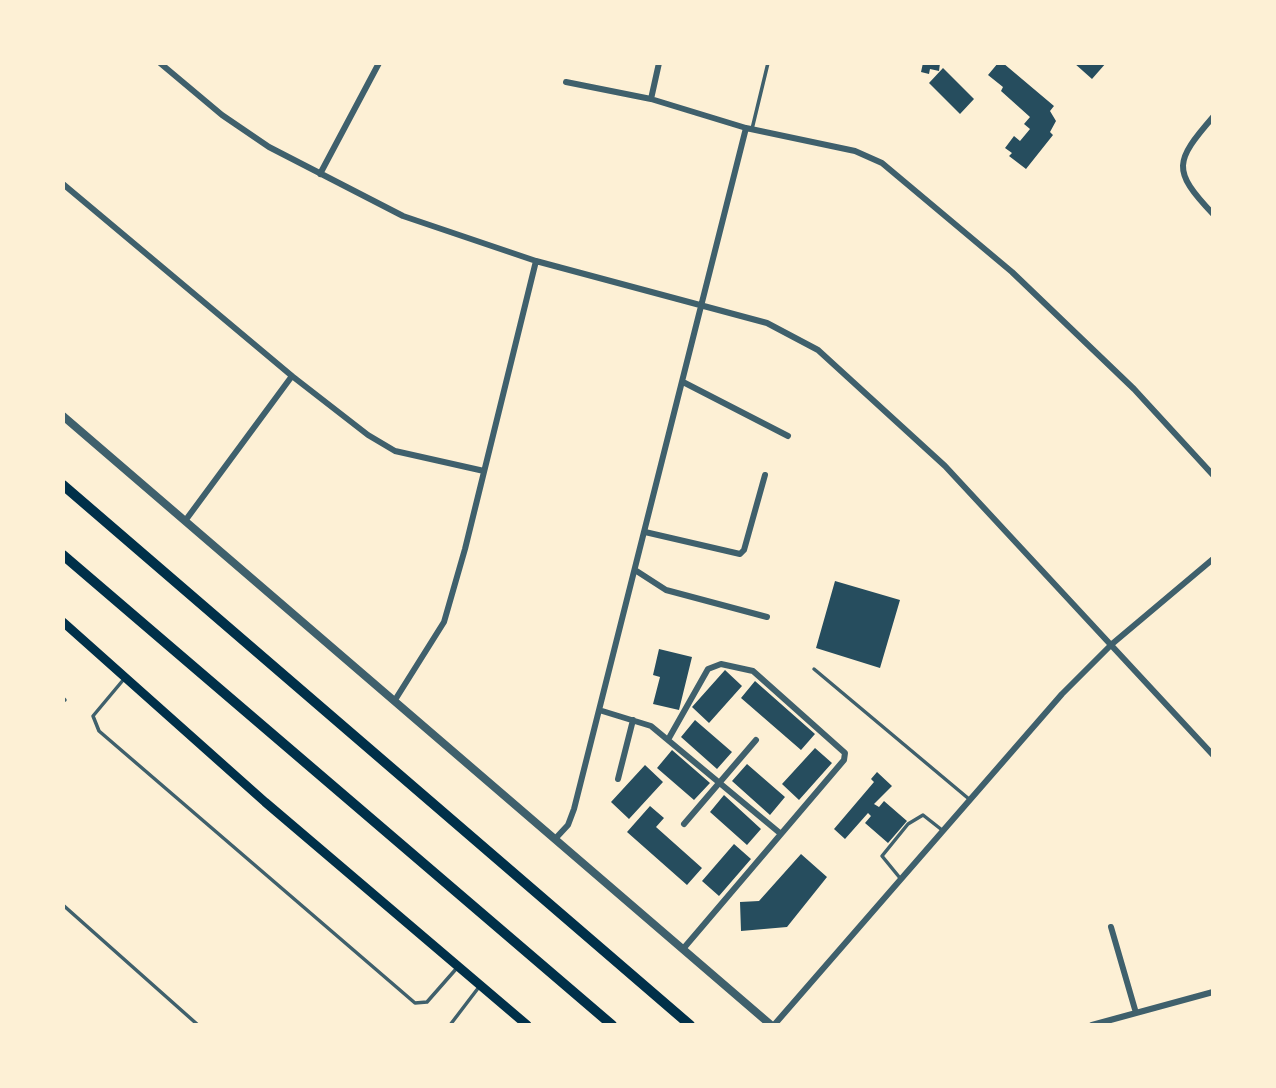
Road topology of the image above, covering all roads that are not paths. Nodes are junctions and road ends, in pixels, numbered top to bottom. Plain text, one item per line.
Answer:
1 (160, 63) edge
2 (379, 63) edge
3 (659, 63) edge
4 (768, 63) edge
5 (566, 82) dead end
6 (651, 99) junction
7 (1213, 117) edge
8 (749, 128) junction
9 (320, 174) junction
10 (63, 184) edge
11 (1213, 214) edge
12 (536, 261) junction
13 (703, 306) junction
14 (292, 376) junction
15 (683, 382) junction
16 (63, 416) edge
17 (788, 436) dead end
18 (484, 471) junction
19 (765, 475) dead end
20 (1213, 475) edge
21 (63, 485) edge
22 (185, 521) junction
23 (645, 533) junction
24 (63, 555) edge
25 (1213, 559) edge
26 (635, 570) junction
27 (767, 617) dead end
28 (64, 623) edge
29 (1112, 644) junction
30 (814, 669) dead end
31 (126, 677) junction
32 (395, 701) junction
33 (599, 710) junction
34 (634, 720) junction
35 (669, 738) junction
36 (756, 740) dead end
37 (1213, 755) edge
38 (618, 779) dead end
39 (720, 782) junction
40 (969, 799) junction
41 (684, 824) dead end
42 (942, 830) junction
43 (781, 834) junction
44 (555, 839) junction
45 (900, 878) junction
46 (63, 905) edge
47 (1111, 927) dead end
48 (683, 949) junction
49 (458, 967) junction
50 (480, 985) junction
51 (1213, 992) edge
52 (1136, 1013) junction
53 (198, 1025) edge
54 (450, 1025) edge
55 (527, 1025) edge
56 (612, 1025) edge
57 (690, 1025) edge
58 (772, 1025) edge
59 (1092, 1025) edge

1 - 9 street
2 - 9 street
3 - 6 street
4 - 8 lane
5 - 6 street
6 - 8 street
7 - 11 street
8 - 13 street
8 - 20 street
9 - 12 street
10 - 14 street
12 - 13 street
12 - 18 street
13 - 15 street
13 - 29 street
14 - 18 street
14 - 22 street
15 - 17 street
15 - 23 street
16 - 22 street
18 - 32 street
19 - 23 street
21 - 57 highway
22 - 32 street
23 - 26 street
24 - 56 highway
25 - 29 street
26 - 27 street
26 - 33 street
28 - 31 main road
29 - 37 street
29 - 40 street
30 - 40 lane
31 - 49 main road
31 - 49 lane
32 - 44 street
33 - 34 street
33 - 44 street
34 - 35 street
34 - 38 street
35 - 39 street
35 - 43 street
36 - 39 street
39 - 41 street
39 - 43 street
40 - 42 street
42 - 45 street
42 - 45 lane
43 - 48 street
44 - 48 street
45 - 58 street
46 - 53 lane
47 - 52 street
48 - 58 street
49 - 50 main road
50 - 54 lane
50 - 55 main road
51 - 52 street
52 - 59 street

